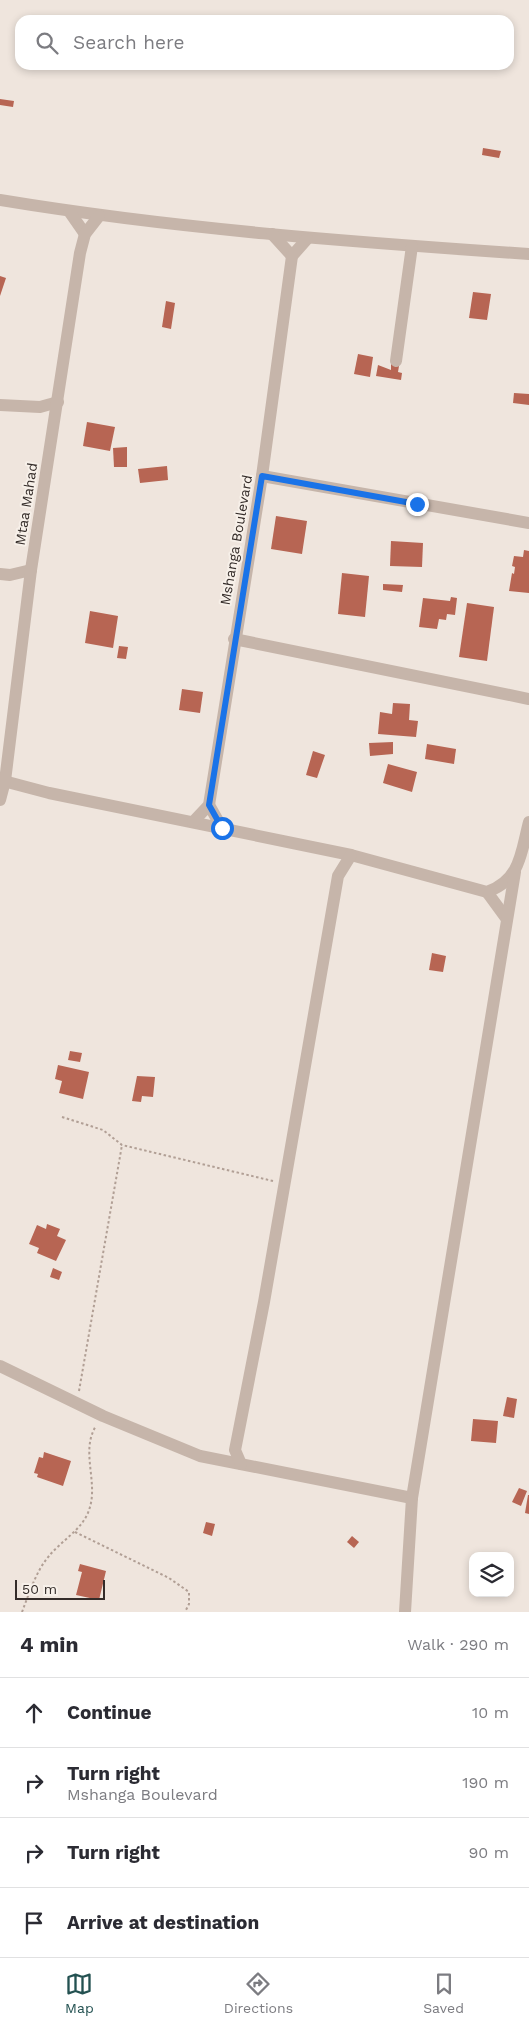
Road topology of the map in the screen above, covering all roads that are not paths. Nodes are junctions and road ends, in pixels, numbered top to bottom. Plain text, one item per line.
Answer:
1 (0, 200) edge
2 (68, 211) junction
3 (99, 216) junction
4 (85, 234) junction
5 (272, 234) junction
6 (307, 239) junction
7 (412, 246) junction
8 (529, 254) edge
9 (292, 256) junction
10 (396, 361) dead end
11 (58, 402) junction
12 (0, 404) edge
13 (262, 476) junction
14 (529, 523) edge
15 (31, 570) junction
16 (0, 574) edge
17 (234, 639) junction
18 (529, 700) edge
19 (2, 781) edge
20 (0, 800) edge
21 (209, 805) junction
22 (193, 822) junction
23 (529, 822) edge
24 (222, 828) junction
25 (351, 855) junction
26 (516, 872) junction
27 (487, 892) junction
28 (506, 918) junction
29 (0, 1366) edge
30 (241, 1464) junction
31 (412, 1498) junction
32 (405, 1612) edge

1 - 2 street
2 - 3 street
2 - 4 street
3 - 4 street, Mtaa Mahad
3 - 5 street
4 - 11 street, Mtaa Mahad
5 - 6 street
5 - 9 street
6 - 7 street
6 - 9 street
7 - 8 street
7 - 10 street
9 - 13 street, Mshanga Boulevard
11 - 12 street
11 - 15 street, Mtaa Mahad
13 - 14 street
13 - 17 street, Mshanga Boulevard
15 - 16 street
15 - 19 street, Mtaa Mahad
17 - 18 street
17 - 21 street, Mshanga Boulevard
19 - 20 street, Mtaa Mahad
19 - 22 street
21 - 22 street
21 - 24 street
22 - 24 street
23 - 26 street
24 - 25 street
25 - 27 street
25 - 30 street
26 - 27 street
26 - 28 street
27 - 28 street
28 - 31 street
29 - 30 street
30 - 31 street
31 - 32 street

